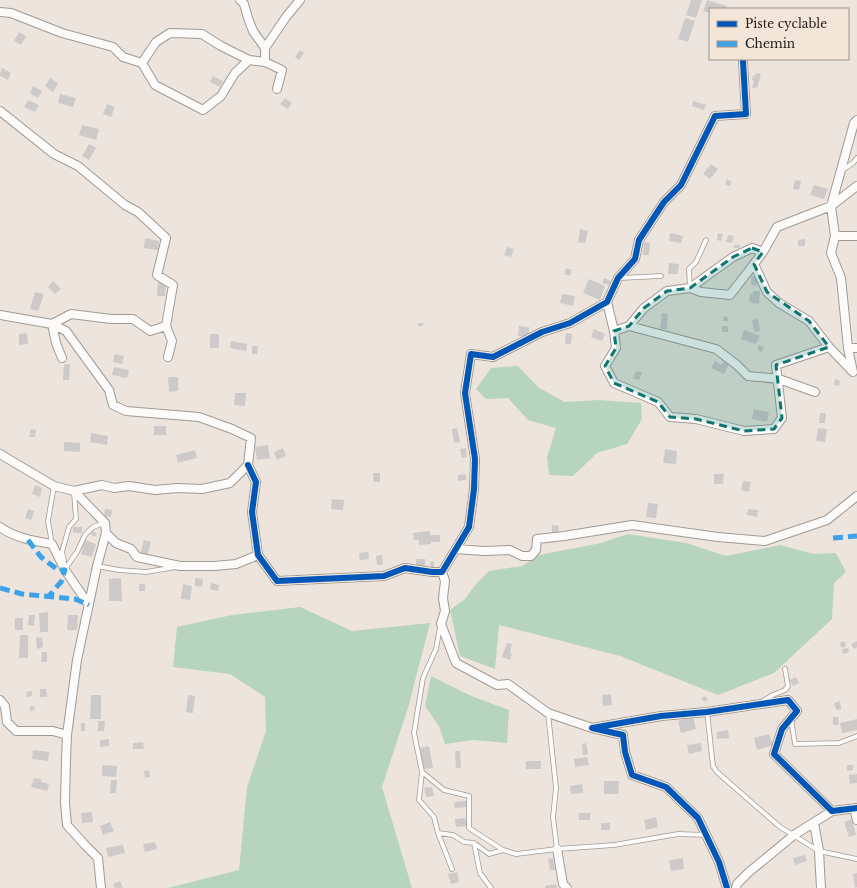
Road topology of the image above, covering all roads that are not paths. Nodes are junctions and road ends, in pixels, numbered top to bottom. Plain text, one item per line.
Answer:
1 (240, 0) edge
2 (300, 0) edge
3 (0, 12) edge
4 (265, 48) junction
5 (249, 60) junction
6 (743, 61) dead end
7 (265, 62) junction
8 (142, 63) junction
9 (277, 89) dead end
10 (0, 111) edge
11 (857, 120) edge
12 (857, 158) edge
13 (841, 171) junction
14 (857, 186) edge
15 (831, 206) junction
16 (835, 236) junction
17 (857, 236) edge
18 (706, 240) dead end
19 (763, 252) junction
20 (754, 264) junction
21 (661, 276) dead end
22 (618, 278) junction
23 (690, 288) junction
24 (607, 302) junction
25 (0, 315) edge
26 (52, 324) junction
27 (166, 326) junction
28 (629, 326) junction
29 (614, 331) junction
30 (829, 348) junction
31 (848, 348) junction
32 (857, 348) edge
33 (168, 357) dead end
34 (62, 358) dead end
35 (855, 375) edge
36 (779, 379) junction
37 (815, 392) dead end
38 (0, 454) edge
39 (248, 465) junction
40 (54, 486) junction
41 (74, 491) junction
42 (857, 496) edge
43 (105, 523) junction
44 (0, 527) edge
45 (106, 533) junction
46 (52, 544) junction
47 (456, 549) junction
48 (62, 552) junction
49 (258, 555) junction
50 (98, 566) junction
51 (180, 566) junction
52 (65, 570) junction
53 (442, 572) junction
54 (89, 605) junction
55 (440, 624) junction
56 (785, 669) dead end
57 (0, 700) edge
58 (756, 705) junction
59 (707, 712) junction
60 (548, 713) junction
61 (790, 719) junction
62 (592, 728) junction
63 (68, 735) junction
64 (857, 736) edge
65 (422, 772) junction
66 (855, 808) edge
67 (832, 811) junction
68 (857, 820) edge
69 (814, 823) junction
70 (438, 833) junction
71 (706, 835) junction
72 (794, 835) junction
73 (474, 843) junction
74 (557, 848) junction
75 (503, 850) junction
76 (819, 851) junction
77 (857, 859) edge
78 (452, 869) dead end
79 (101, 888) edge
80 (491, 888) edge
81 (567, 888) edge
82 (727, 888) edge
83 (736, 888) edge
84 (821, 888) edge

1 - 4 street
2 - 4 street
3 - 8 street
4 - 7 street
5 - 7 street
5 - 8 street
5 - 8 street
6 - 22 street
7 - 9 street
10 - 27 street
11 - 13 street
12 - 13 lane
13 - 15 street
14 - 15 street
15 - 16 street
15 - 19 street
16 - 17 street
16 - 31 street
18 - 23 lane
19 - 20 street
19 - 23 street
20 - 23 street
20 - 30 street
21 - 22 lane
22 - 24 street
23 - 28 street
24 - 29 street
24 - 47 street
25 - 26 street
26 - 27 street
26 - 34 street
26 - 39 street
27 - 33 street
28 - 29 street
28 - 36 street
29 - 36 street
30 - 35 street
30 - 36 street
31 - 32 street
31 - 35 street
36 - 37 street
38 - 40 street
39 - 41 street
39 - 49 street
40 - 41 street
40 - 46 lane
41 - 43 street
41 - 48 lane
42 - 47 street
43 - 45 street
43 - 52 lane
44 - 46 street
45 - 50 street
45 - 51 street
46 - 48 lane
46 - 52 street
47 - 53 street
48 - 52 lane
49 - 51 street
49 - 53 street
50 - 51 lane
50 - 54 street
52 - 54 street
53 - 55 street
54 - 63 street
55 - 60 street
55 - 65 lane
56 - 58 lane
57 - 63 street
58 - 59 street
58 - 61 street
59 - 62 street
59 - 72 lane
60 - 62 street
60 - 74 lane
61 - 64 lane
61 - 67 street
62 - 71 street
63 - 79 street
65 - 70 lane
65 - 75 lane
66 - 67 street
66 - 68 street
67 - 69 street
69 - 72 street
69 - 76 street
70 - 73 lane
70 - 78 lane
71 - 74 lane
71 - 82 street
72 - 76 lane
72 - 83 street
73 - 75 lane
73 - 80 lane
74 - 75 lane
74 - 81 street
76 - 77 lane
76 - 84 street

